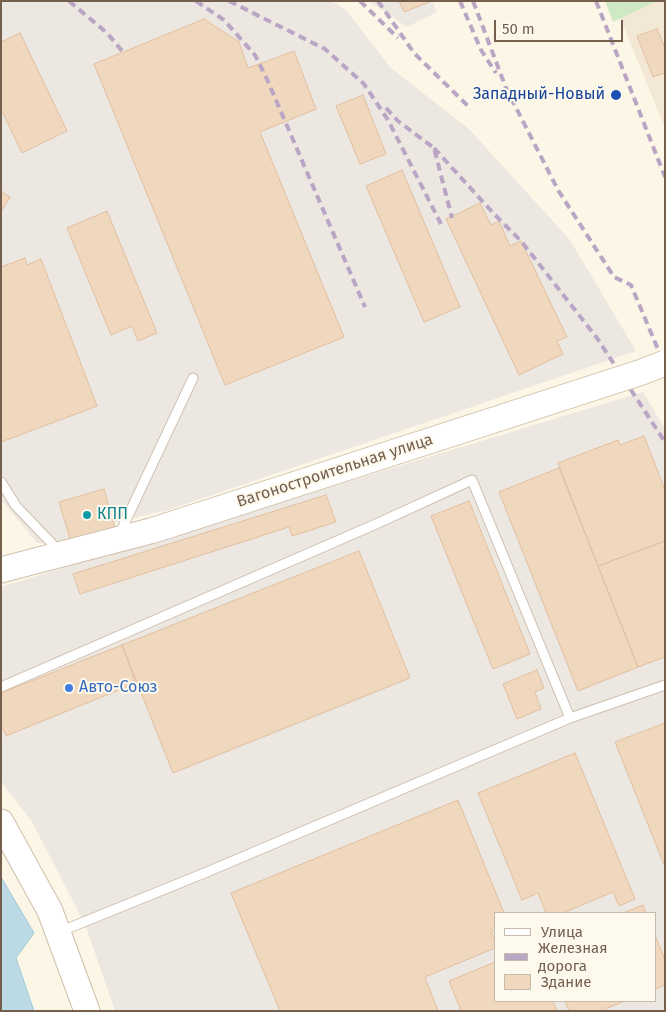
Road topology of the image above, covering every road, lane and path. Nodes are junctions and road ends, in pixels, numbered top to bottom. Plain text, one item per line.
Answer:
1 (665, 363) edge
2 (193, 378) dead end
3 (1, 482) edge
4 (116, 539) junction
5 (62, 554) junction
6 (1, 570) edge
7 (665, 685) edge
8 (1, 686) edge
9 (570, 718) junction
10 (1, 822) edge
11 (58, 932) junction
12 (87, 1011) edge

1 - 4 main road, Вагоностроительная улица, bridge
2 - 4 lane
3 - 5 lane
4 - 5 main road, Вагоностроительная улица
5 - 6 main road, Вагоностроительная улица
7 - 9 lane
8 - 9 lane
9 - 11 lane
10 - 11 main road
11 - 12 main road

